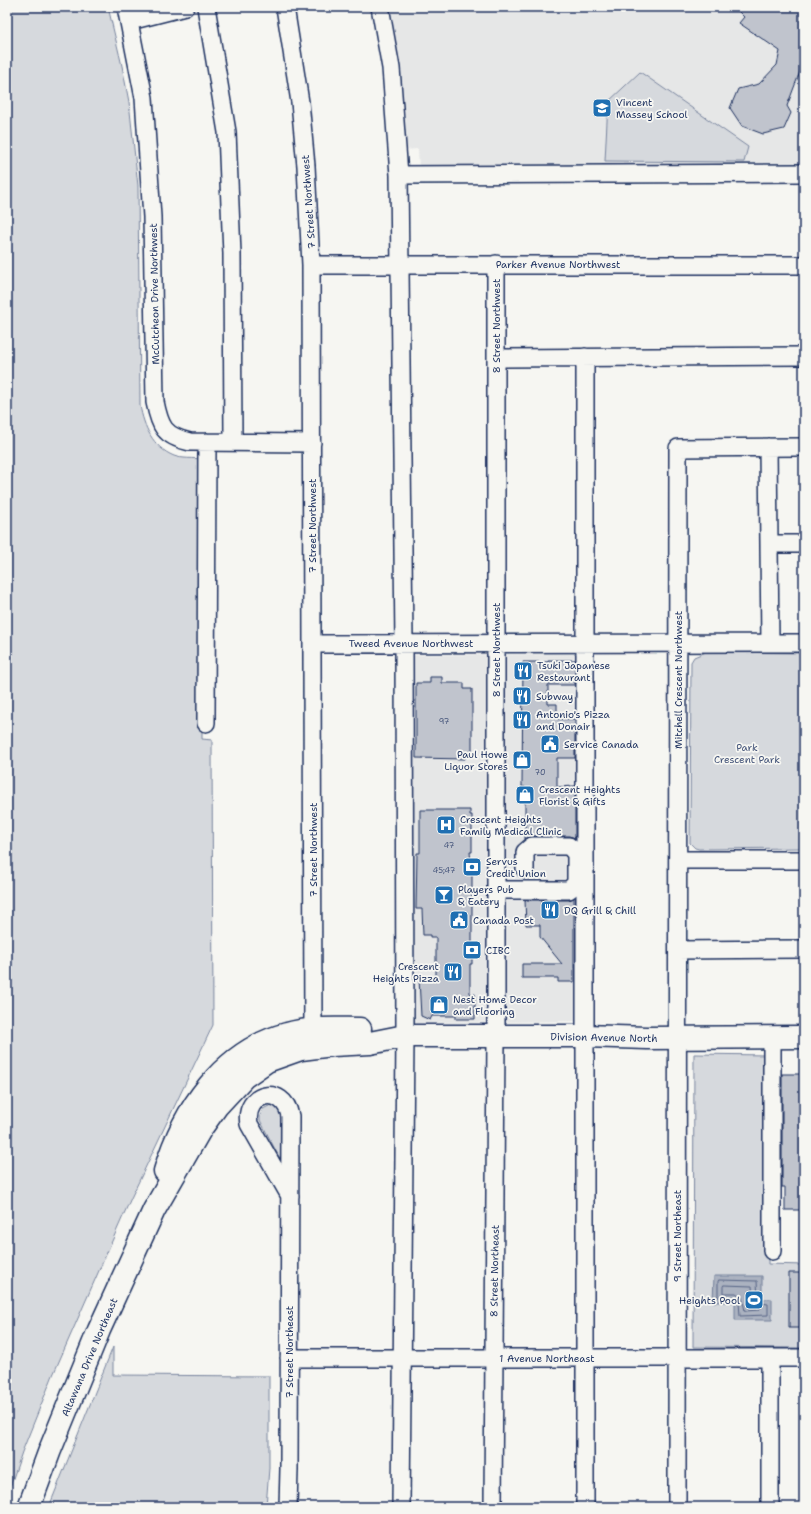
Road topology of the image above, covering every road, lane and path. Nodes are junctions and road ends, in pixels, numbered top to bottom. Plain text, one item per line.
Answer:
1 (185, 7) edge
2 (206, 7) edge
3 (285, 7) edge
4 (380, 7) edge
5 (128, 14) edge
6 (804, 173) edge
7 (400, 175) junction
8 (496, 264) junction
9 (312, 265) junction
10 (400, 265) junction
11 (804, 265) edge
12 (804, 356) edge
13 (585, 357) junction
14 (496, 358) junction
15 (207, 442) junction
16 (233, 442) junction
17 (312, 443) junction
18 (768, 447) junction
19 (804, 447) edge
20 (769, 544) junction
21 (804, 544) edge
22 (678, 642) junction
23 (496, 643) junction
24 (585, 643) junction
25 (770, 643) junction
26 (804, 643) edge
27 (312, 644) junction
28 (404, 644) junction
29 (206, 723) dead end
30 (678, 860) junction
31 (804, 860) edge
32 (525, 869) dead end
33 (496, 890) junction
34 (804, 949) edge
35 (678, 950) junction
36 (405, 1036) junction
37 (496, 1036) junction
38 (585, 1036) junction
39 (772, 1037) junction
40 (804, 1037) edge
41 (313, 1038) junction
42 (678, 1038) junction
43 (276, 1047) joint
44 (290, 1196) junction
45 (772, 1251) dead end
46 (290, 1358) junction
47 (402, 1358) junction
48 (493, 1358) junction
49 (585, 1358) junction
50 (677, 1358) junction
51 (770, 1358) junction
52 (804, 1358) edge
53 (29, 1507) edge
54 (288, 1507) edge
55 (401, 1507) edge
56 (493, 1507) edge
57 (585, 1507) edge
58 (677, 1507) edge
59 (770, 1507) edge

1 - 5 street
2 - 16 street
3 - 9 street, 7 Street Northwest
4 - 7 street
5 - 15 street, McCutcheon Drive Northwest
6 - 7 street
7 - 10 street
8 - 10 street, Parker Avenue Northwest
8 - 11 street, Parker Avenue Northwest
8 - 14 street, 8 Street Northwest
9 - 10 street, Parker Avenue Northwest
9 - 17 street, 7 Street Northwest
10 - 28 street
12 - 13 street
13 - 14 street
13 - 24 street
14 - 23 street, 8 Street Northwest
15 - 16 street, McCutcheon Drive Northwest
15 - 29 street
16 - 17 street, McCutcheon Drive Northwest
17 - 27 street, 7 Street Northwest
18 - 19 street, Mitchell Crescent Northwest
18 - 20 street
18 - 22 street, Mitchell Crescent Northwest
20 - 21 street
20 - 25 street
22 - 24 street, Tweed Avenue Northwest
22 - 25 street, Tweed Avenue Northwest
22 - 30 street, Mitchell Crescent Northwest
23 - 24 street, Tweed Avenue Northwest
23 - 28 street, Tweed Avenue Northwest
23 - 33 street, 8 Street Northwest
24 - 38 street
25 - 26 street, Tweed Avenue Northwest
27 - 28 street, Tweed Avenue Northwest
27 - 41 street, 7 Street Northwest
28 - 36 street
30 - 31 street
30 - 35 street, Mitchell Crescent Northwest
32 - 33 street
33 - 37 street, 8 Street Northwest
34 - 35 street
35 - 42 street, Mitchell Crescent Northwest
36 - 37 main road, Division Avenue North
36 - 41 main road, Division Avenue North
36 - 47 street
37 - 38 main road, Division Avenue North
37 - 48 street, 8 Street Northeast
38 - 42 main road, Division Avenue North
38 - 49 street
39 - 40 main road, Division Avenue North
39 - 42 main road, Division Avenue North
39 - 45 street
41 - 43 main road, Division Avenue North
42 - 50 street, 9 Street Northeast
43 - 53 main road, Altawana Drive Northeast
44 - 44 street, 7 Street Northeast
44 - 46 street, 7 Street Northeast
46 - 47 street, 1 Avenue Northeast
46 - 54 street, 7 Street Northeast
47 - 48 street, 1 Avenue Northeast
47 - 55 street
48 - 49 street, 1 Avenue Northeast
48 - 56 street, 8 Street Northeast
49 - 50 street, 1 Avenue Northeast
49 - 57 street
50 - 51 street, 1 Avenue Northeast
50 - 58 street, 9 Street Northeast
51 - 52 street, 1 Avenue Northeast
51 - 59 street

